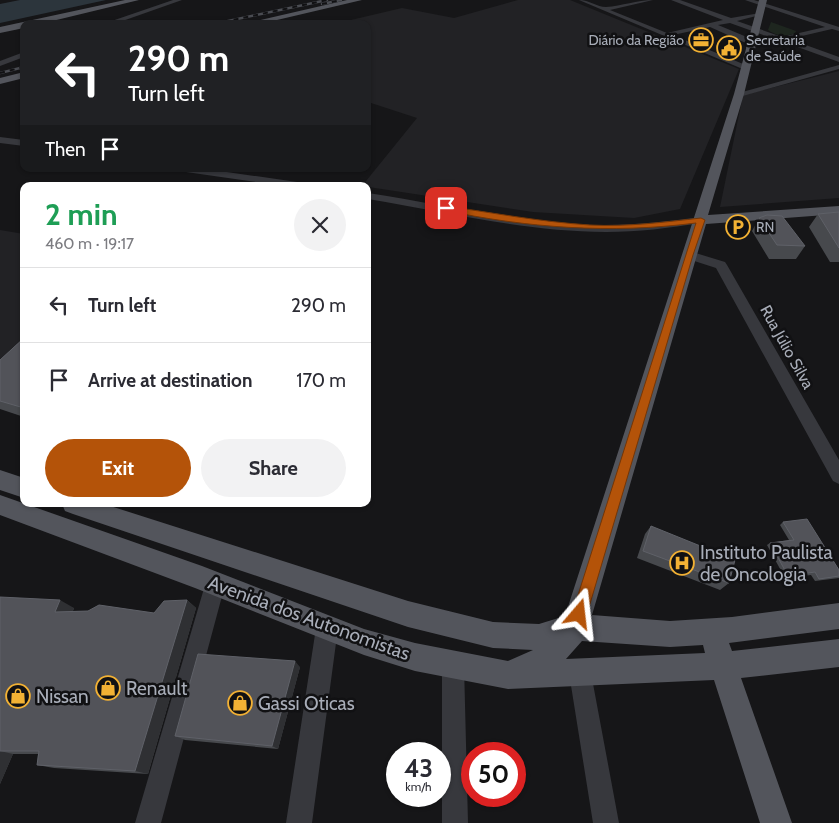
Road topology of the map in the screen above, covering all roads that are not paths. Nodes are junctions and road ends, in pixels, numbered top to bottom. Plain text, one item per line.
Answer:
1 (135, 0) edge
2 (179, 0) edge
3 (358, 0) edge
4 (368, 0) edge
5 (582, 0) edge
6 (650, 0) edge
7 (674, 0) edge
8 (748, 0) edge
9 (762, 2) edge
10 (603, 9) junction
11 (758, 14) junction
12 (46, 20) edge
13 (118, 20) edge
14 (266, 20) edge
15 (277, 20) edge
16 (731, 21) junction
17 (711, 25) junction
18 (20, 26) edge
19 (837, 27) edge
20 (754, 29) junction
21 (0, 30) edge
22 (666, 35) junction
23 (782, 39) junction
24 (750, 45) junction
25 (20, 56) edge
26 (839, 60) edge
27 (0, 64) edge
28 (745, 68) junction
29 (839, 68) edge
30 (20, 75) edge
31 (0, 79) edge
32 (739, 94) junction
33 (0, 140) edge
34 (20, 143) edge
35 (207, 172) edge
36 (276, 182) edge
37 (371, 196) edge
38 (839, 210) edge
39 (701, 220) junction
40 (689, 255) junction
41 (839, 476) edge
42 (0, 480) edge
43 (20, 487) edge
44 (0, 505) edge
45 (82, 507) edge
46 (215, 585) junction
47 (839, 616) edge
48 (575, 627) junction
49 (327, 628) junction
50 (712, 632) junction
51 (839, 653) edge
52 (453, 665) junction
53 (724, 666) junction
54 (580, 673) junction
55 (508, 675) junction
56 (148, 823) edge
57 (299, 823) edge
58 (454, 823) edge
59 (606, 823) edge
60 (776, 823) edge

1 - 12 main road
2 - 13 street
3 - 14 main road
4 - 15 main road
5 - 10 street
6 - 10 street
7 - 16 street
8 - 9 street
9 - 11 main road
9 - 19 street
10 - 22 street
11 - 16 street
11 - 20 main road
16 - 17 street
16 - 20 street
17 - 22 street
17 - 24 street
18 - 21 main road
19 - 23 street
20 - 23 street
20 - 24 main road
22 - 28 street
23 - 24 street
23 - 26 street
24 - 28 main road
25 - 27 street
28 - 32 main road
29 - 32 street
30 - 31 main road
32 - 39 main road
33 - 34 street
35 - 36 street
37 - 39 street
38 - 39 main road
39 - 40 main road
40 - 41 street, Rua Júlio Silva
40 - 48 main road
42 - 43 main road
44 - 46 main road, Avenida dos Autonomistas
45 - 48 main road, Avenida dos Autonomistas
46 - 49 main road, Avenida dos Autonomistas
46 - 56 street
47 - 50 main road, Avenida dos Autonomistas
48 - 50 main road, Avenida dos Autonomistas
48 - 55 main road
49 - 52 main road, Avenida dos Autonomistas
49 - 57 street
50 - 53 main road
51 - 53 main road, Avenida dos Autonomistas
52 - 55 main road, Avenida dos Autonomistas
52 - 58 street
53 - 54 main road, Avenida dos Autonomistas
53 - 60 main road
54 - 55 main road, Avenida dos Autonomistas
54 - 59 street

